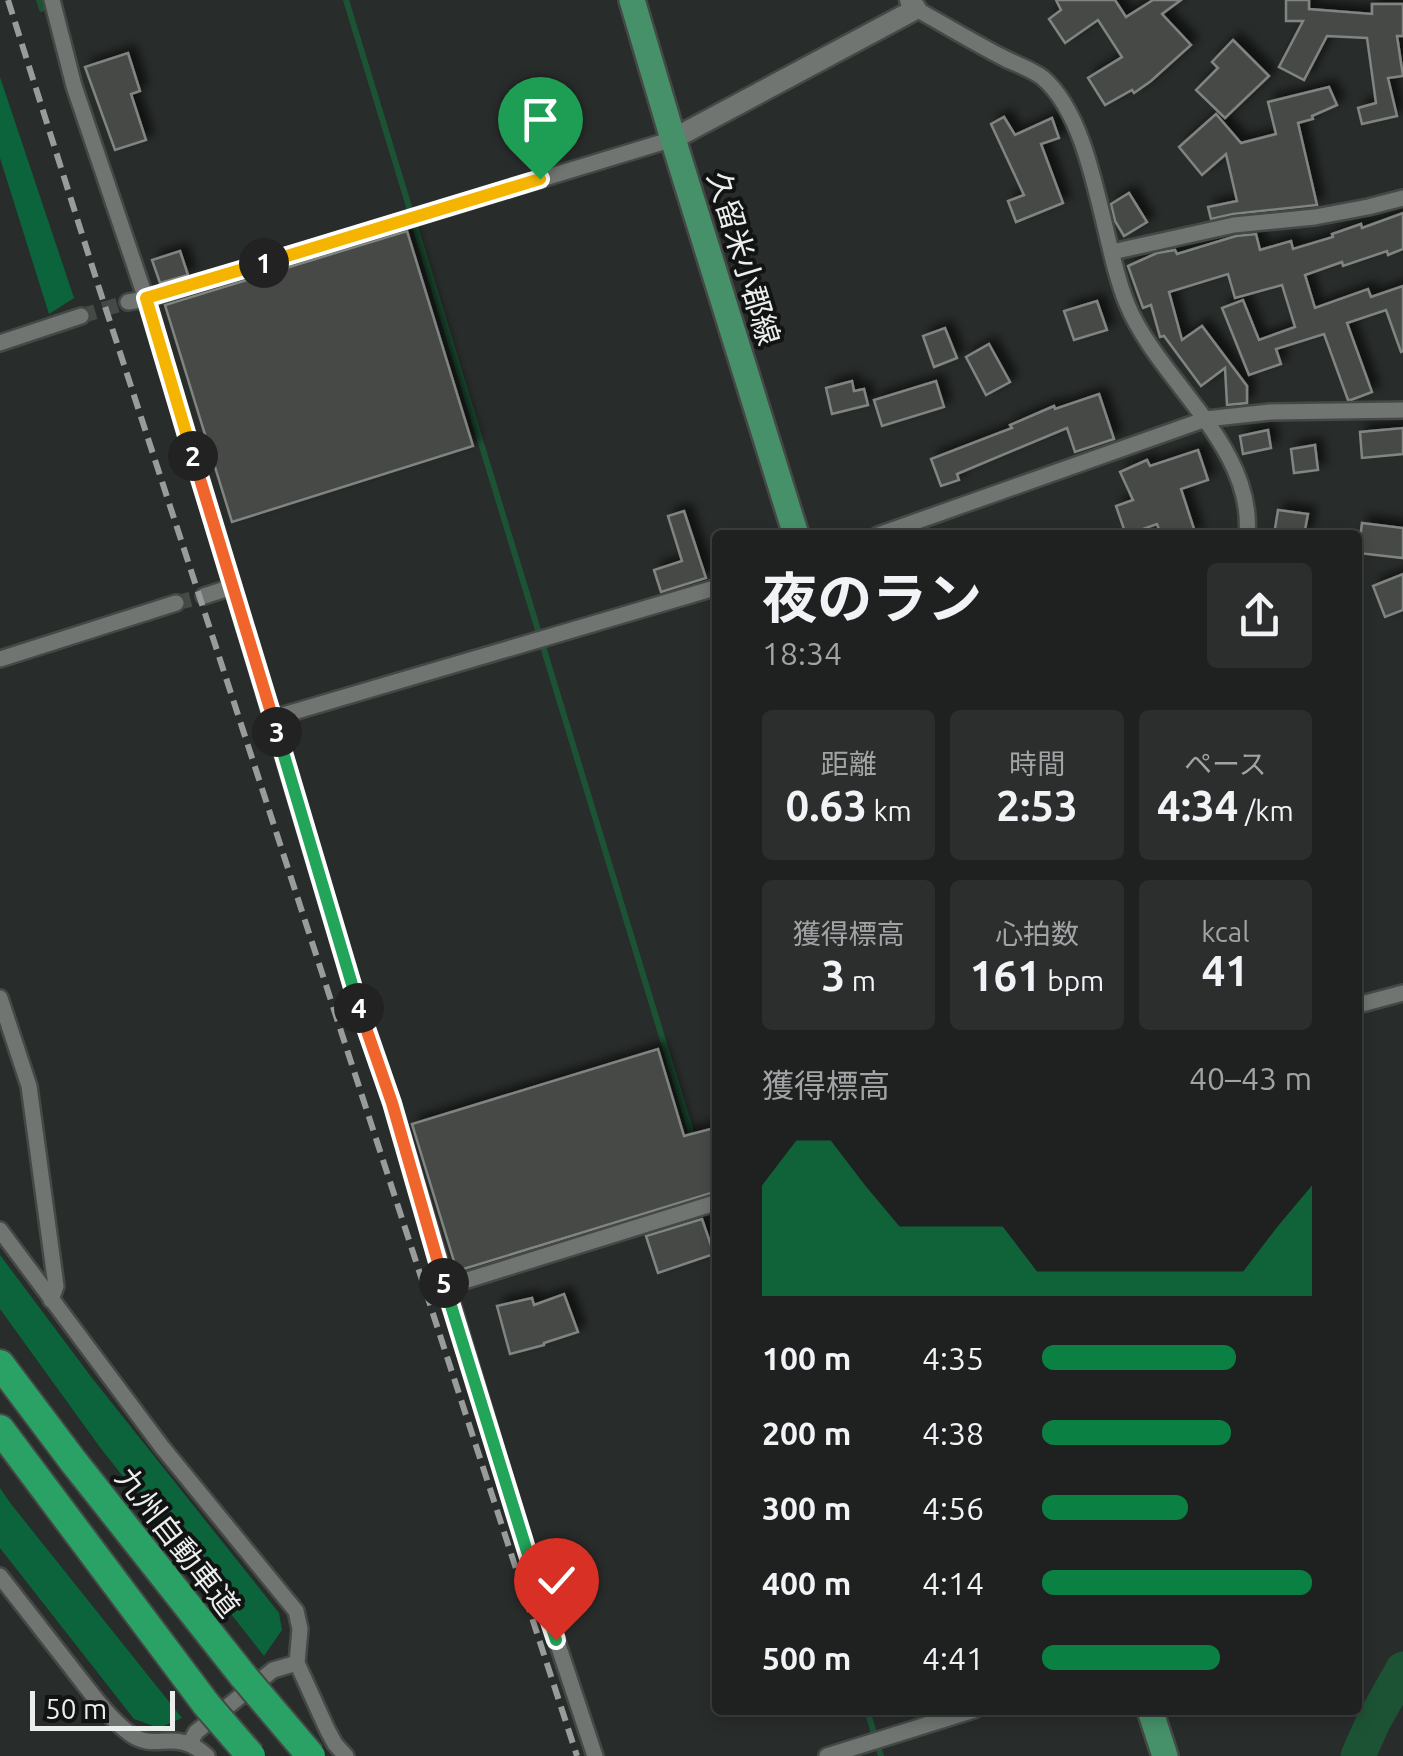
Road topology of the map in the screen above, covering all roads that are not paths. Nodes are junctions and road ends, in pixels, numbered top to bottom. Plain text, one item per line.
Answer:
1 (52, 0) edge
2 (632, 0) edge
3 (921, 3) edge
4 (673, 140) junction
5 (1403, 198) edge
6 (1112, 252) junction
7 (146, 298) junction
8 (128, 302) tunnel mouth
9 (81, 316) tunnel mouth
10 (0, 343) edge
11 (1403, 410) edge
12 (1206, 420) junction
13 (794, 530) edge
14 (892, 530) edge
15 (1246, 530) edge
16 (232, 587) junction
17 (712, 589) edge
18 (204, 596) tunnel mouth
19 (176, 603) tunnel mouth
20 (0, 659) edge
21 (273, 718) junction
22 (1403, 993) edge
23 (0, 998) edge
24 (1362, 1005) edge
25 (712, 1204) edge
26 (0, 1230) edge
27 (445, 1287) junction
28 (51, 1300) junction
29 (0, 1364) edge
30 (0, 1429) edge
31 (0, 1576) edge
32 (297, 1662) junction
33 (958, 1715) edge
34 (1152, 1715) edge
35 (190, 1743) junction
36 (207, 1756) edge
37 (251, 1756) edge
38 (311, 1756) edge
39 (346, 1756) edge
40 (596, 1756) edge
41 (827, 1756) edge
42 (1165, 1756) edge

1 - 7 street
2 - 4 main road, 久留米小郡線
3 - 4 street
3 - 6 street
4 - 7 street
4 - 13 main road, 久留米小郡線
5 - 6 street
6 - 12 street
7 - 8 street
7 - 16 street
9 - 10 street
11 - 12 street
12 - 14 street
12 - 15 street
16 - 18 street
16 - 21 street
17 - 21 street
19 - 20 street
21 - 27 street
22 - 24 street
23 - 28 street
25 - 27 street
26 - 28 street
27 - 40 street
28 - 32 street
29 - 38 highway, 九州自動車道, bridge
30 - 37 highway, bridge
31 - 35 street
32 - 35 street
32 - 39 street
33 - 41 street
34 - 42 main road
35 - 36 street

